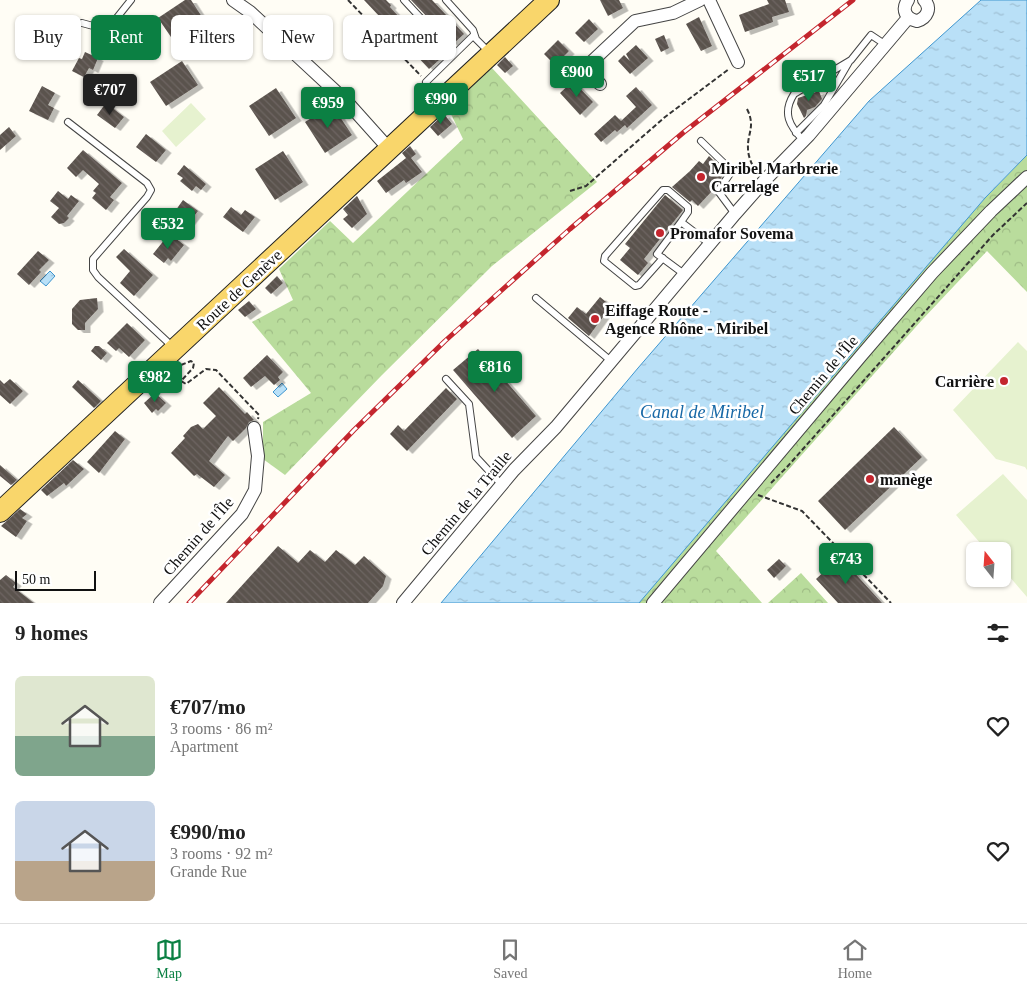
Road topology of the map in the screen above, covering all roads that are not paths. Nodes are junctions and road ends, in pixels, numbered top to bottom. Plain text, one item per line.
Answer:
1 (130, 0) edge
2 (233, 0) edge
3 (404, 0) edge
4 (446, 0) edge
5 (549, 0) edge
6 (700, 0) edge
7 (709, 0) edge
8 (908, 0) edge
9 (928, 1) edge
10 (119, 15) edge
11 (418, 15) edge
12 (908, 18) junction
13 (82, 23) dead end
14 (91, 25) edge
15 (474, 35) junction
16 (886, 45) junction
17 (456, 52) edge
18 (491, 55) junction
19 (448, 60) edge
20 (851, 60) junction
21 (738, 62) road end
22 (426, 82) road end
23 (600, 84) dead end
24 (68, 122) dead end
25 (800, 137) junction
26 (701, 141) dead end
27 (390, 150) junction
28 (1027, 177) edge
29 (735, 214) junction
30 (681, 222) junction
31 (710, 244) junction
32 (663, 258) junction
33 (684, 274) junction
34 (536, 298) dead end
35 (176, 355) junction
36 (611, 361) junction
37 (446, 379) dead end
38 (254, 428) road end
39 (502, 485) junction
40 (0, 512) edge
41 (160, 603) edge
42 (403, 603) edge
43 (654, 603) edge

1 - 10 lane
2 - 27 street
3 - 11 lane
4 - 15 lane
5 - 18 main road, Route de Genève
6 - 23 street
7 - 21 street
8 - 12 street
9 - 12 street
12 - 16 street, Chemin de la Traille
13 - 14 lane
15 - 17 lane
15 - 18 lane
16 - 20 lane
16 - 25 street, Chemin de la Traille
18 - 27 main road, Route de Genève
19 - 22 lane
20 - 25 lane
20 - 25 lane
24 - 35 lane
25 - 29 street, Chemin de la Traille
26 - 29 lane
27 - 35 main road, Route de Genève
28 - 43 street, Chemin de l'Île
29 - 31 street, Chemin de la Traille
30 - 31 lane
30 - 32 lane
30 - 32 lane
31 - 33 street, Chemin de la Traille
32 - 33 lane
33 - 36 street, Chemin de la Traille
34 - 36 lane
35 - 40 main road, Route de Genève
36 - 39 street, Chemin de la Traille
37 - 39 lane
38 - 41 street, Chemin de l'Île
39 - 42 street, Chemin de la Traille

